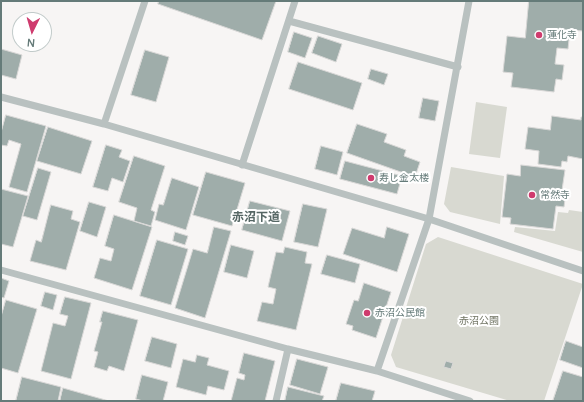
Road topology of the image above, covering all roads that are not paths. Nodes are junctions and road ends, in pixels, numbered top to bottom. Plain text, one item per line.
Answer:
1 (146, 1) edge
2 (295, 1) edge
3 (469, 1) edge
4 (289, 21) junction
5 (458, 67) junction
6 (1, 97) edge
7 (104, 124) junction
8 (242, 165) junction
9 (430, 219) junction
10 (1, 270) edge
11 (583, 271) edge
12 (288, 349) junction
13 (378, 371) junction
14 (276, 401) edge
15 (470, 401) edge

1 - 7 street
2 - 4 street
3 - 5 street
4 - 5 street
4 - 8 street
5 - 9 street
6 - 7 street
7 - 8 street
8 - 9 street
9 - 11 street
9 - 13 street
10 - 12 street
12 - 13 street
12 - 14 street
13 - 15 street

